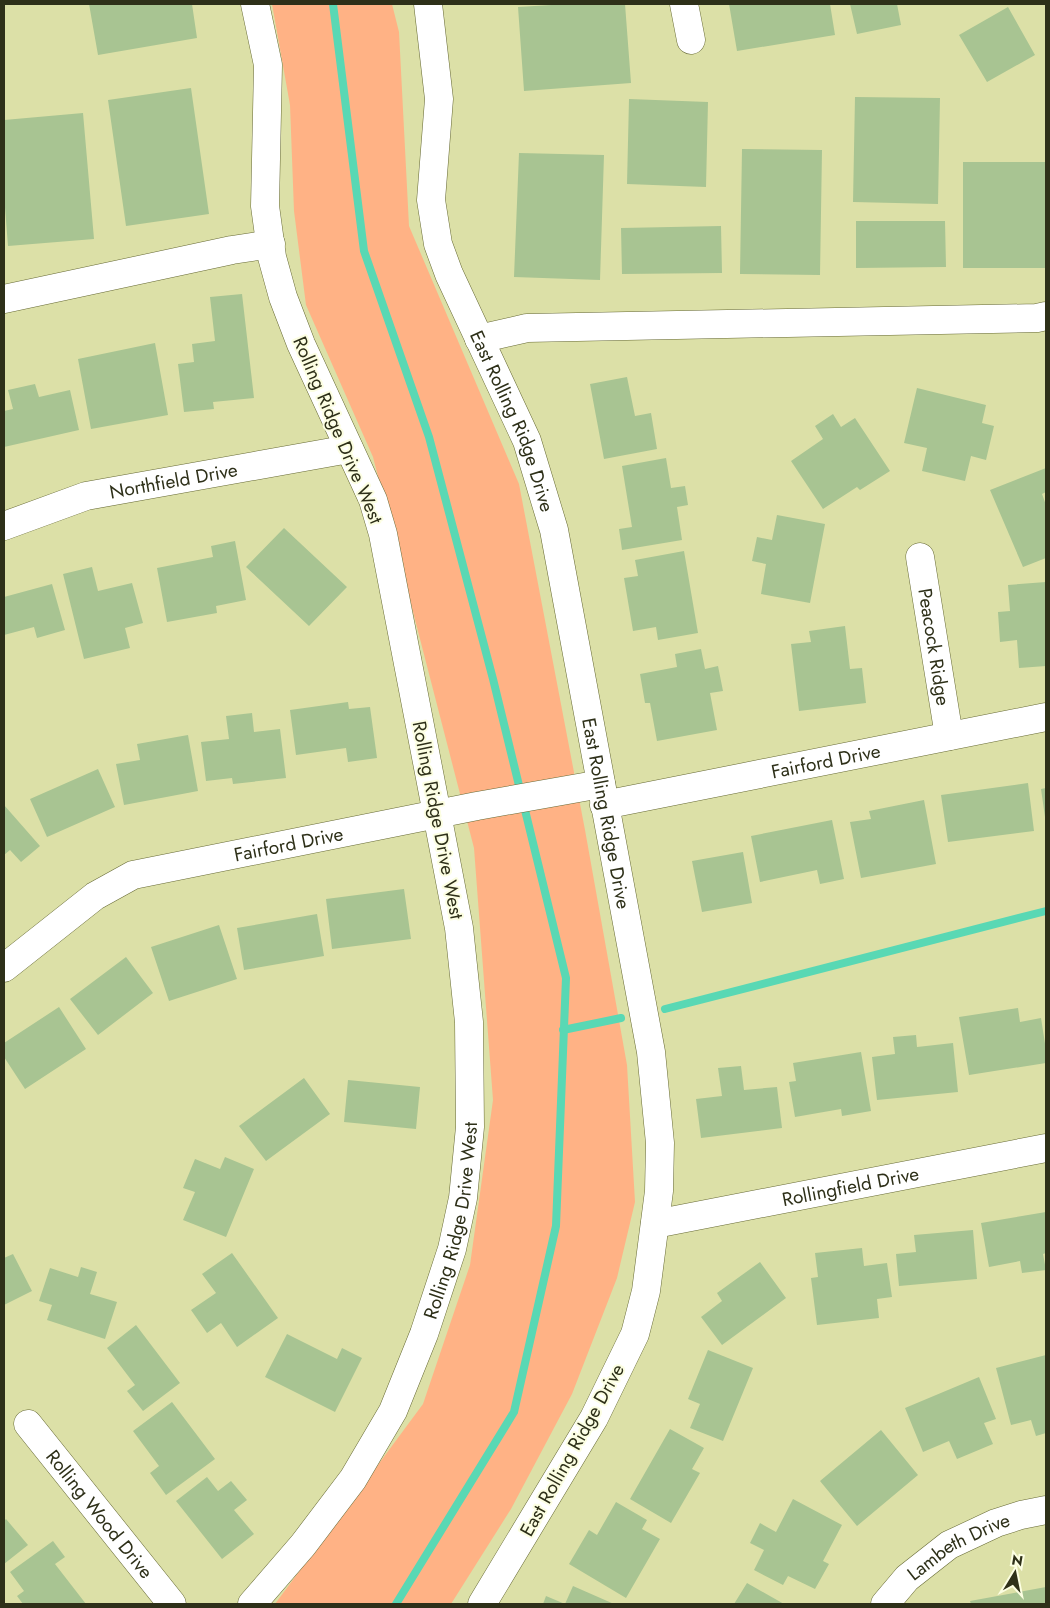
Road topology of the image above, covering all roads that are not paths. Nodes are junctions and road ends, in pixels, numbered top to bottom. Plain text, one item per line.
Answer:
1 (255, 4) edge
2 (428, 4) edge
3 (684, 4) edge
4 (691, 40) dead end
5 (270, 244) junction
6 (4, 299) edge
7 (1046, 316) edge
8 (479, 339) junction
9 (348, 449) junction
10 (4, 526) edge
11 (920, 557) dead end
12 (1046, 717) edge
13 (949, 736) junction
14 (602, 794) junction
15 (436, 815) junction
16 (4, 968) edge
17 (1046, 1148) edge
18 (655, 1224) junction
19 (28, 1424) dead end
20 (1046, 1510) edge
21 (172, 1604) edge
22 (252, 1604) edge
23 (482, 1604) edge
24 (885, 1604) edge

1 - 5 street, Rolling Ridge Drive West
2 - 8 street, East Rolling Ridge Drive
3 - 4 street
5 - 6 street
5 - 9 street, Rolling Ridge Drive West
7 - 8 street
8 - 14 street, East Rolling Ridge Drive
9 - 10 street, Northfield Drive
9 - 15 street, Rolling Ridge Drive West
11 - 13 street, Peacock Ridge
12 - 13 street, Fairford Drive
13 - 14 street, Fairford Drive
14 - 15 street, Fairford Drive
14 - 18 street, East Rolling Ridge Drive
15 - 16 street, Fairford Drive
15 - 22 street, Rolling Ridge Drive West
17 - 18 street, Rollingfield Drive
18 - 23 street, East Rolling Ridge Drive
19 - 21 street, Rolling Wood Drive
20 - 24 street, Lambeth Drive

